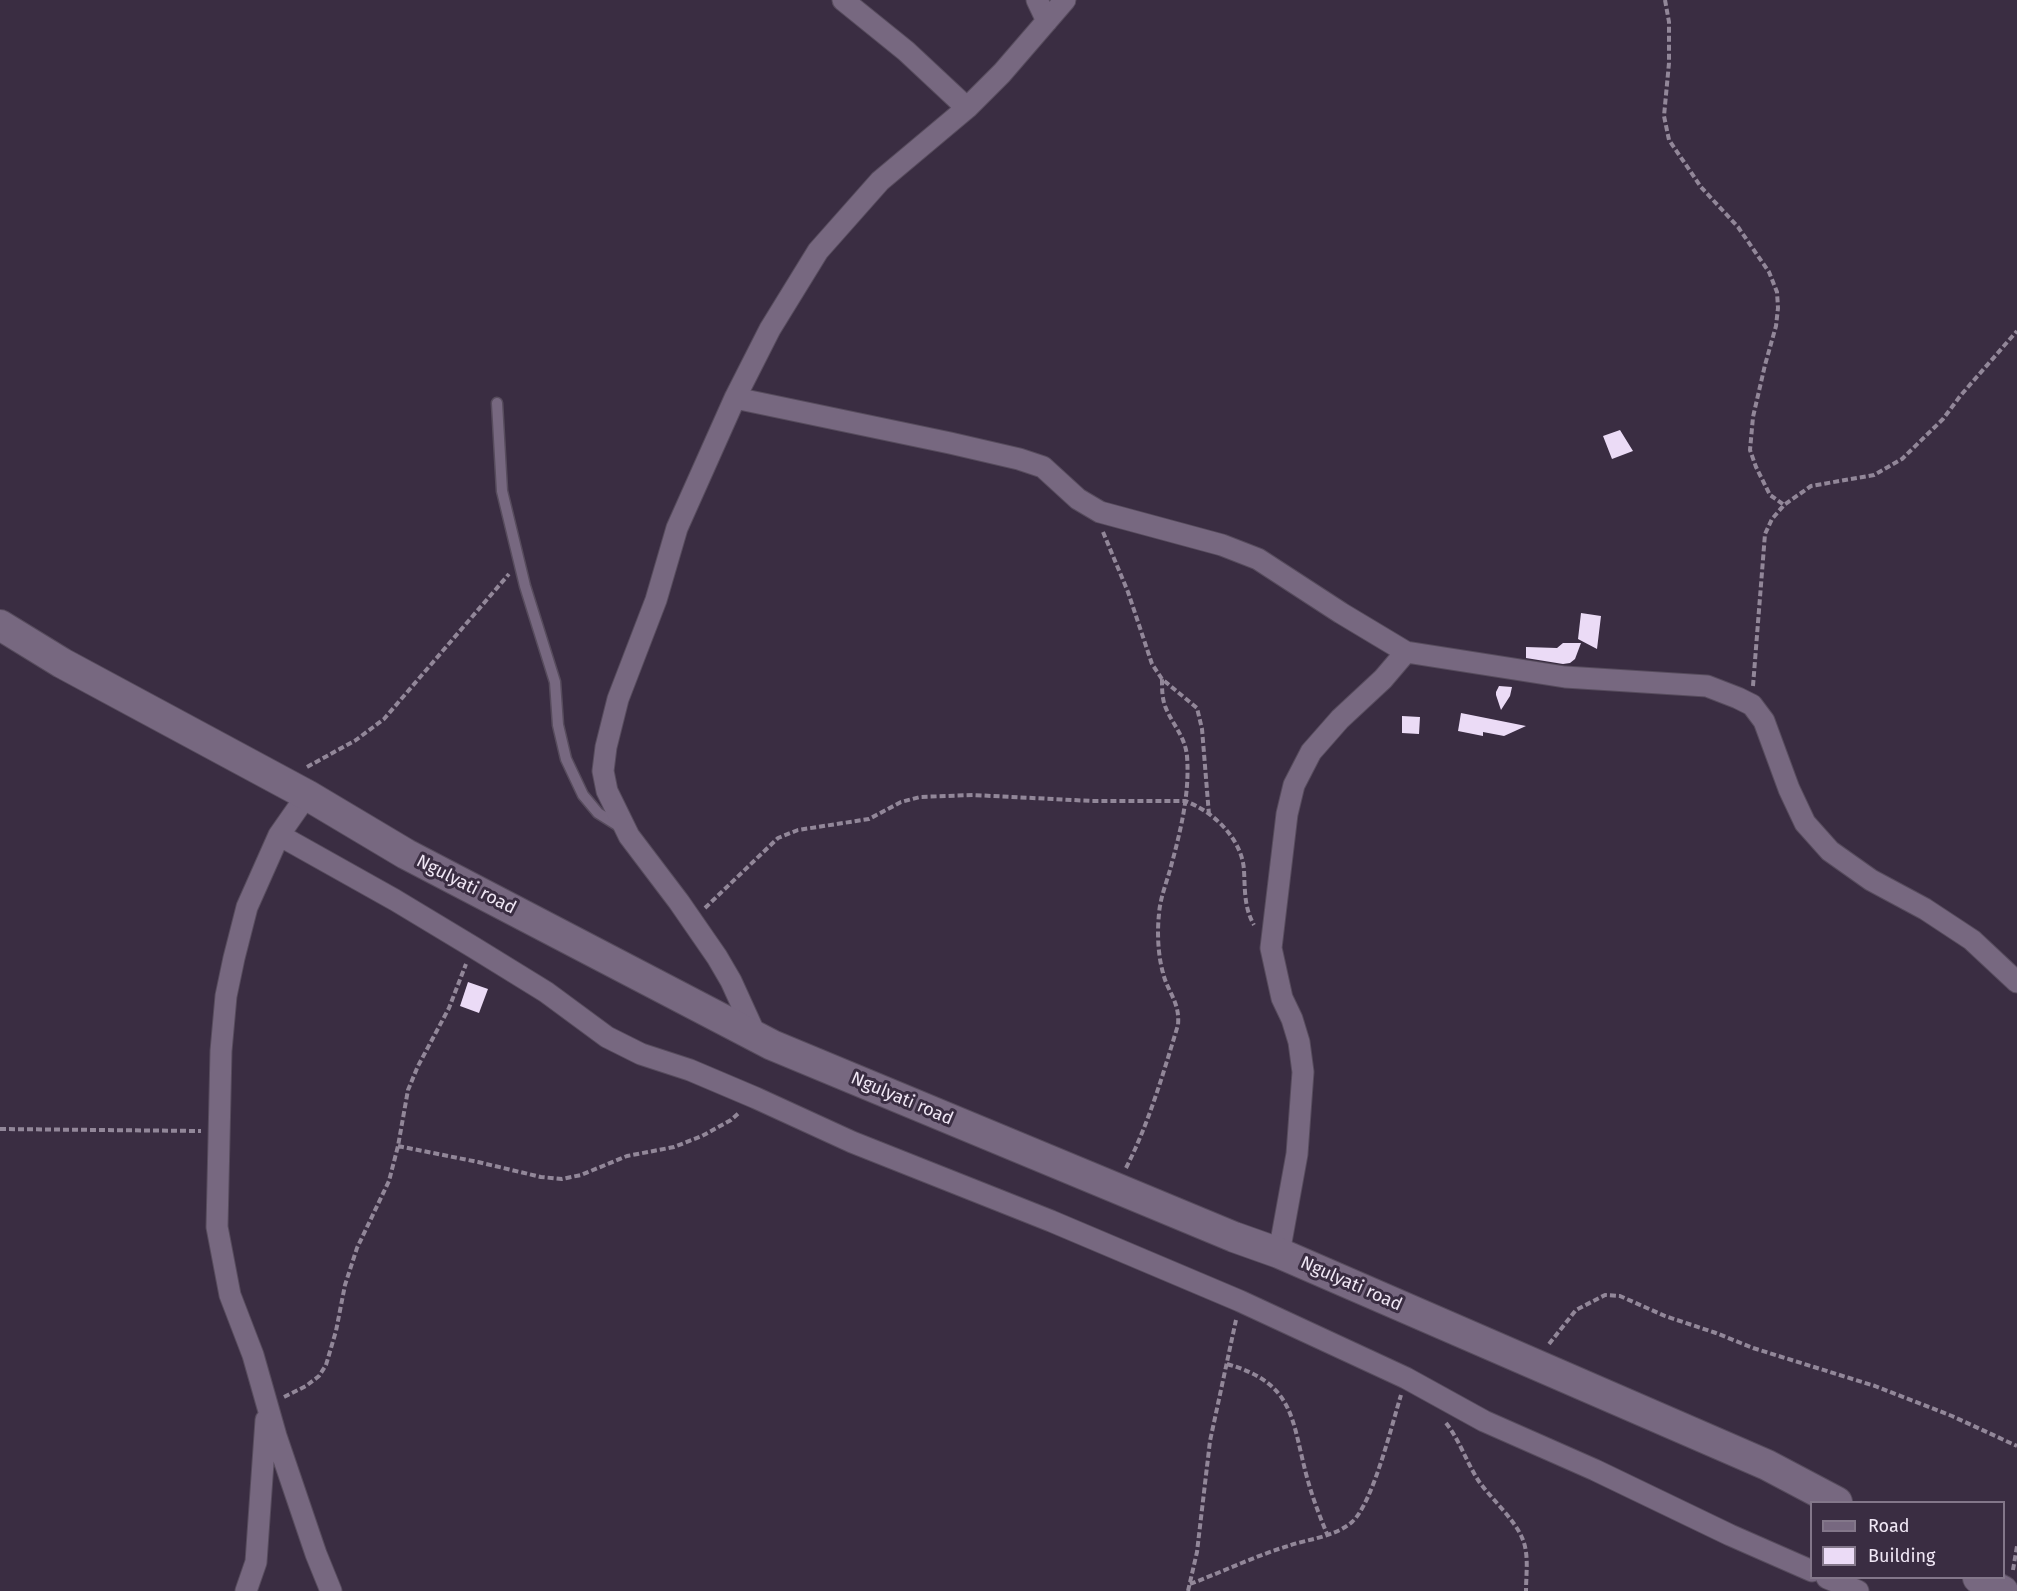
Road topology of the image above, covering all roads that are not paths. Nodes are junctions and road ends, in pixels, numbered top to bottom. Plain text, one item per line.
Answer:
1 (843, 0) edge
2 (1037, 0) edge
3 (1065, 0) edge
4 (1047, 21) junction
5 (967, 108) junction
6 (735, 398) junction
7 (497, 403) dead end
8 (0, 626) edge
9 (1406, 652) junction
10 (307, 795) junction
11 (627, 832) junction
12 (279, 835) junction
13 (2017, 982) edge
14 (756, 1036) junction
15 (1279, 1253) junction
16 (267, 1404) junction
17 (1833, 1501) edge
18 (1810, 1570) edge
19 (1829, 1579) edge
20 (1980, 1579) edge
21 (246, 1591) edge
22 (332, 1591) edge
23 (1858, 1591) edge
24 (2003, 1591) edge

1 - 5 street
2 - 4 street
3 - 4 street
4 - 5 street
5 - 6 street
6 - 9 street
6 - 11 street
7 - 11 lane
8 - 10 main road, Ngulyati road
9 - 13 street
9 - 15 street
10 - 12 street
10 - 14 main road, Ngulyati road
11 - 14 street
12 - 16 street
12 - 18 street
14 - 15 main road, Ngulyati road
15 - 17 main road, Ngulyati road
16 - 21 street
16 - 22 street
19 - 23 street
20 - 24 main road

